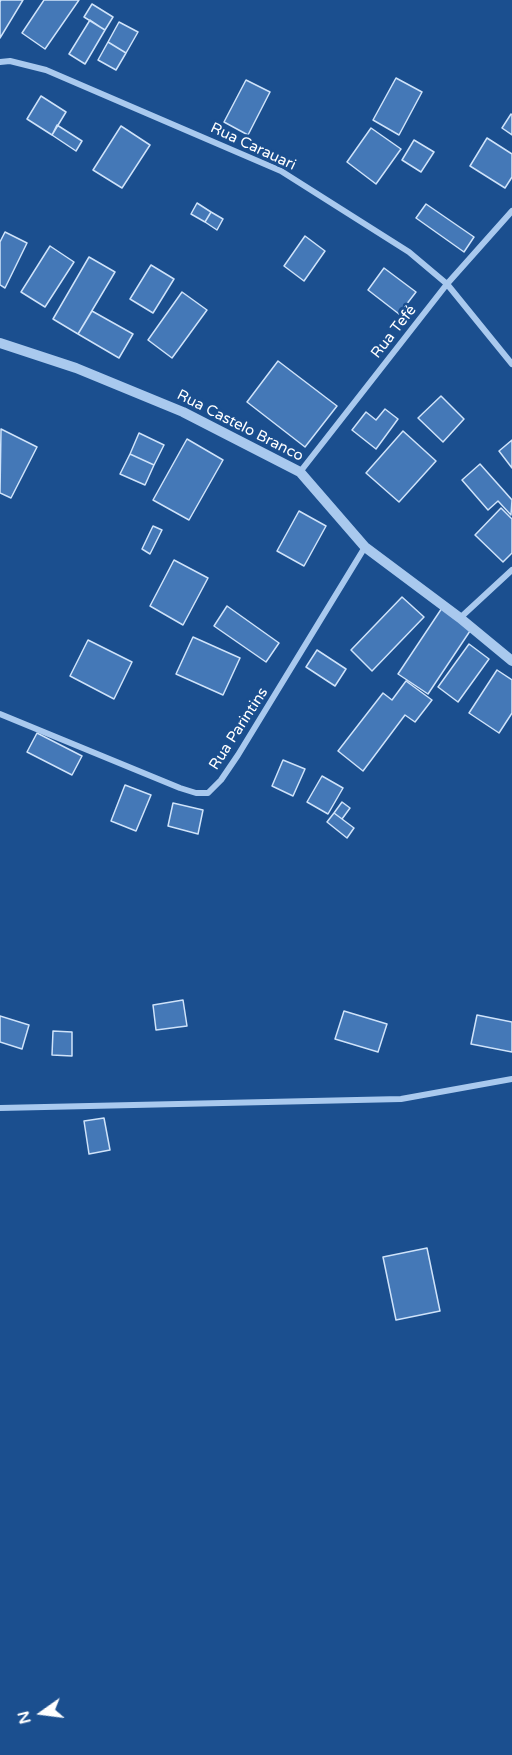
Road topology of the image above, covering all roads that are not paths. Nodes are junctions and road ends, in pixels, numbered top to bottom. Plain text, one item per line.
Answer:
1 (0, 62) edge
2 (512, 211) edge
3 (447, 284) junction
4 (0, 343) edge
5 (512, 364) edge
6 (300, 472) junction
7 (365, 547) junction
8 (512, 570) edge
9 (460, 618) junction
10 (512, 661) edge
11 (0, 714) edge
12 (512, 1079) edge
13 (0, 1108) edge

1 - 3 street, Rua Carauari
2 - 3 street, Rua Tefé
3 - 5 street, Rua Carauari
3 - 6 street, Rua Tefé
4 - 6 street, Rua Castelo Branco
6 - 7 street, Rua Castelo Branco
7 - 9 street, Rua Castelo Branco
7 - 11 street, Rua Parintins
8 - 9 street
9 - 10 street, Rua Castelo Branco
12 - 13 street

